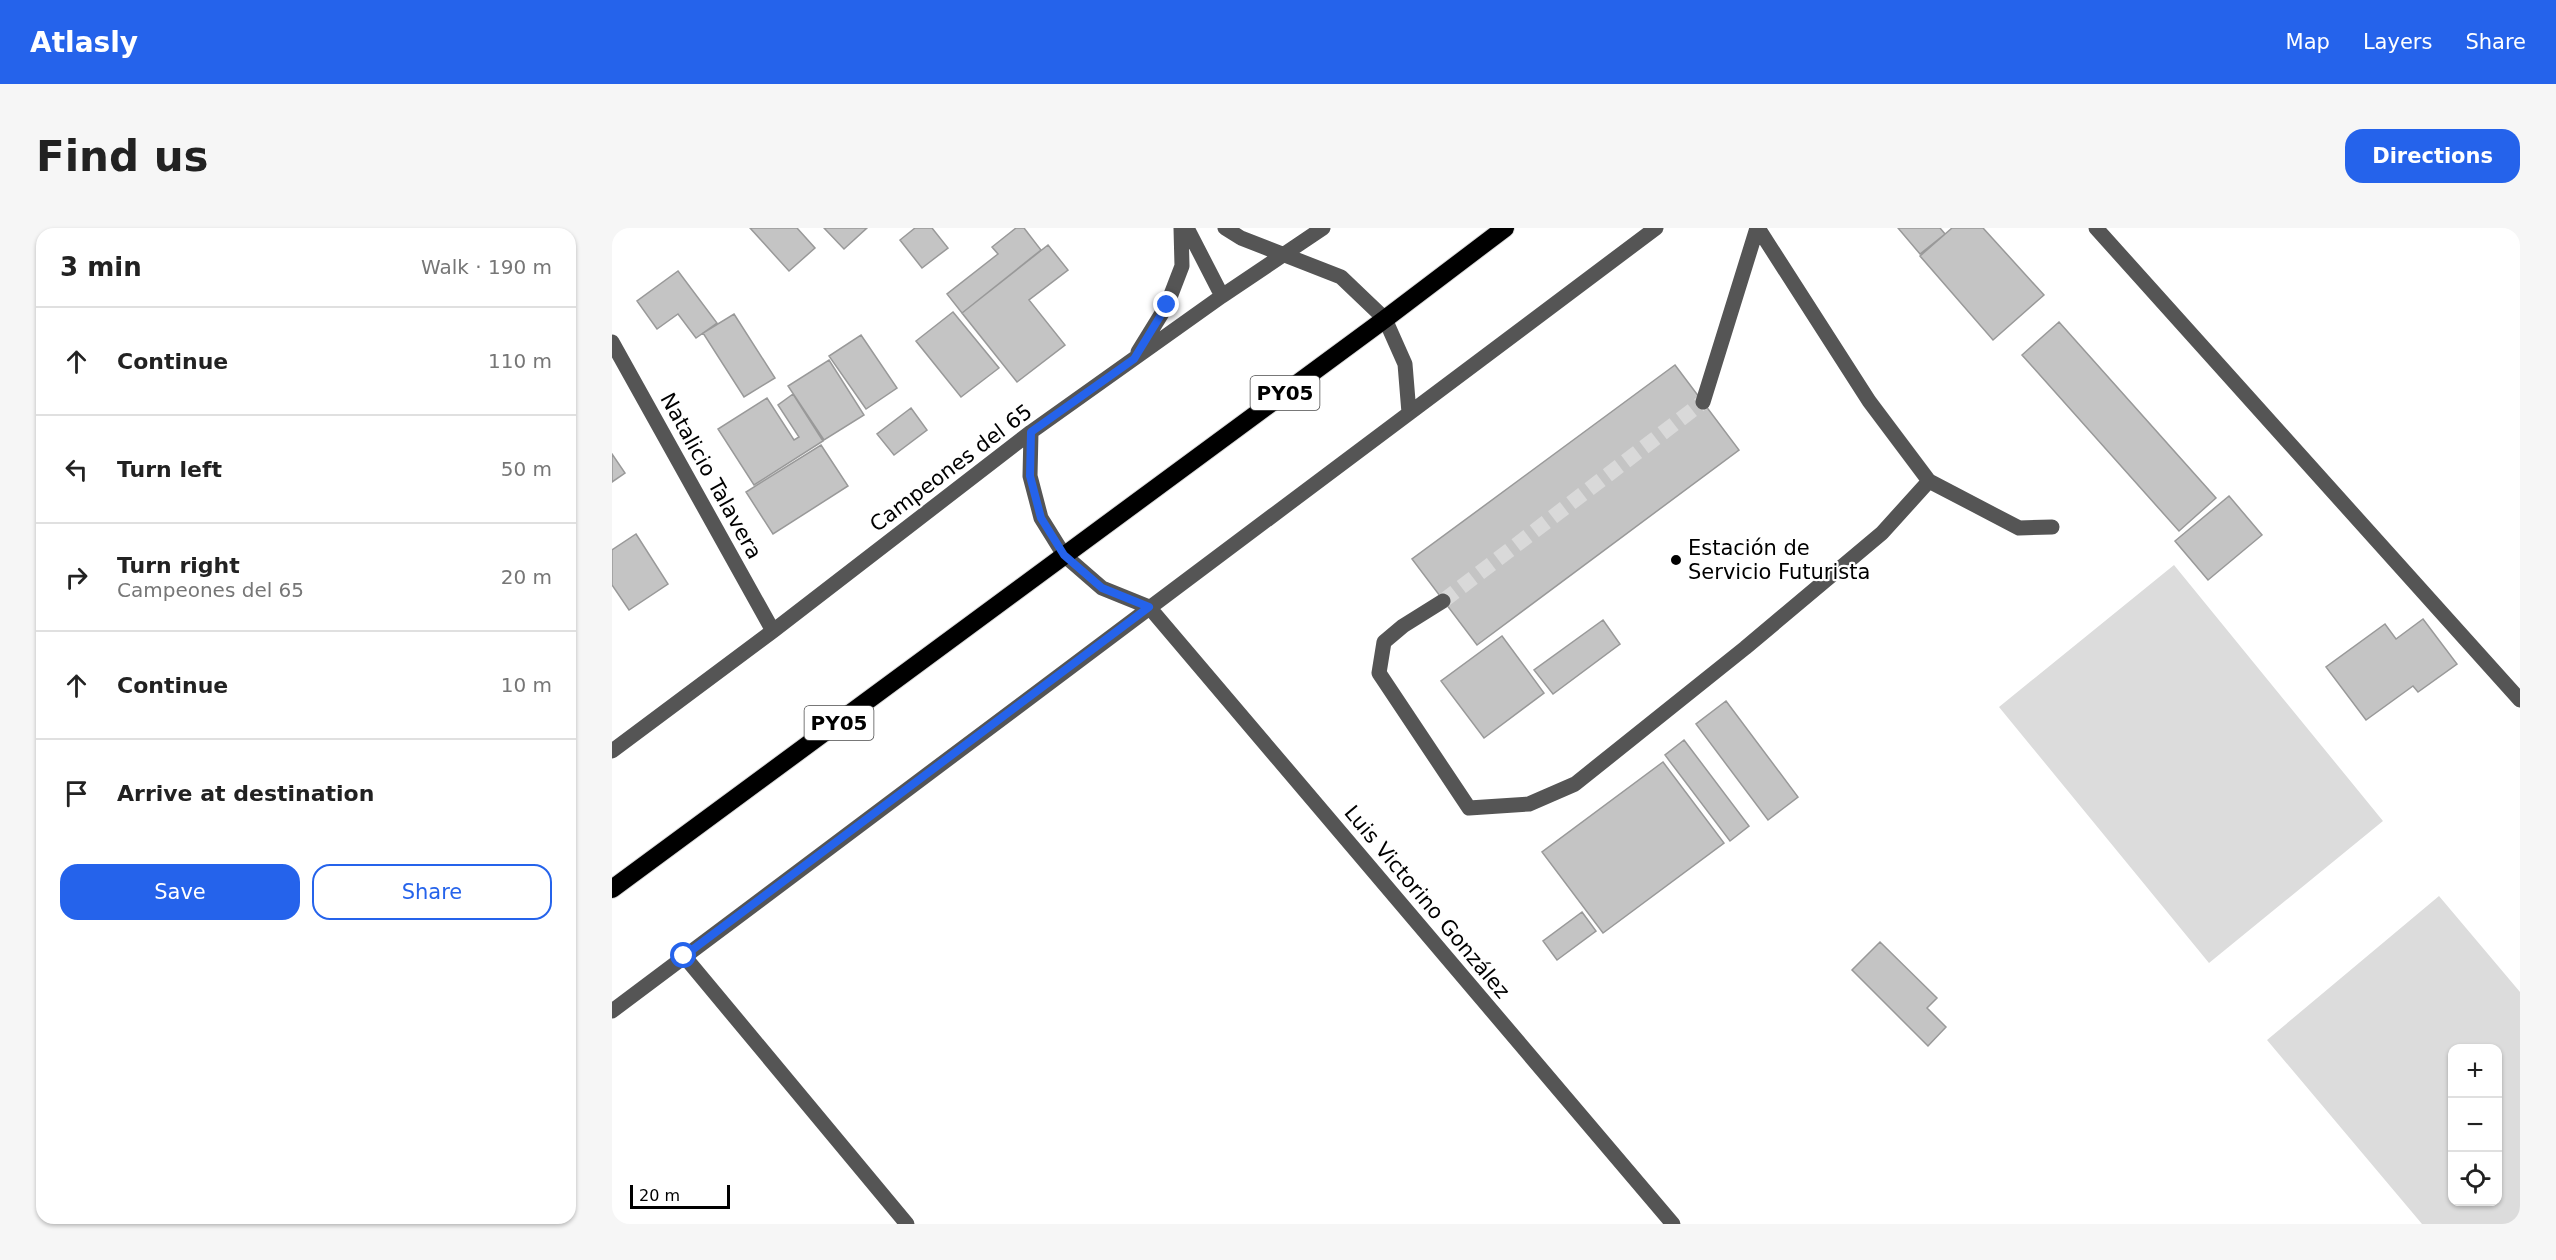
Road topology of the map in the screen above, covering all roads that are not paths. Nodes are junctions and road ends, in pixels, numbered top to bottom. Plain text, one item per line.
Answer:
1 (1181, 228) edge
2 (1187, 228) edge
3 (1225, 228) edge
4 (1323, 228) edge
5 (1505, 228) edge
6 (1656, 228) edge
7 (1758, 228) edge
8 (2096, 228) edge
9 (1285, 255) junction
10 (1222, 296) junction
11 (1385, 319) junction
12 (612, 342) edge
13 (1134, 359) junction
14 (1703, 402) tunnel mouth
15 (1409, 413) junction
16 (1031, 432) junction
17 (1929, 481) junction
18 (2052, 527) dead end
19 (1064, 555) junction
20 (1443, 601) tunnel mouth
21 (1149, 607) junction
22 (773, 631) junction
23 (2520, 700) edge
24 (612, 751) edge
25 (612, 889) edge
26 (684, 956) junction
27 (612, 1011) edge
28 (907, 1224) edge
29 (1673, 1224) edge

1 - 13 street
2 - 10 street
3 - 9 street
4 - 9 street, Campeones del 65
5 - 11 highway, PY05
6 - 15 street
7 - 14 street
7 - 17 street
8 - 23 street
9 - 10 street, Campeones del 65
9 - 11 street
10 - 13 street, Campeones del 65
11 - 15 street
11 - 19 highway, PY05
12 - 22 street, Natalicio Talavera
13 - 16 street, Campeones del 65
15 - 21 street
16 - 19 street
16 - 22 street, Campeones del 65
17 - 18 street
17 - 20 street
19 - 21 street
19 - 25 highway, PY05
21 - 26 street
21 - 29 street, Luis Victorino González
22 - 24 street, Campeones del 65
26 - 27 street
26 - 28 street

